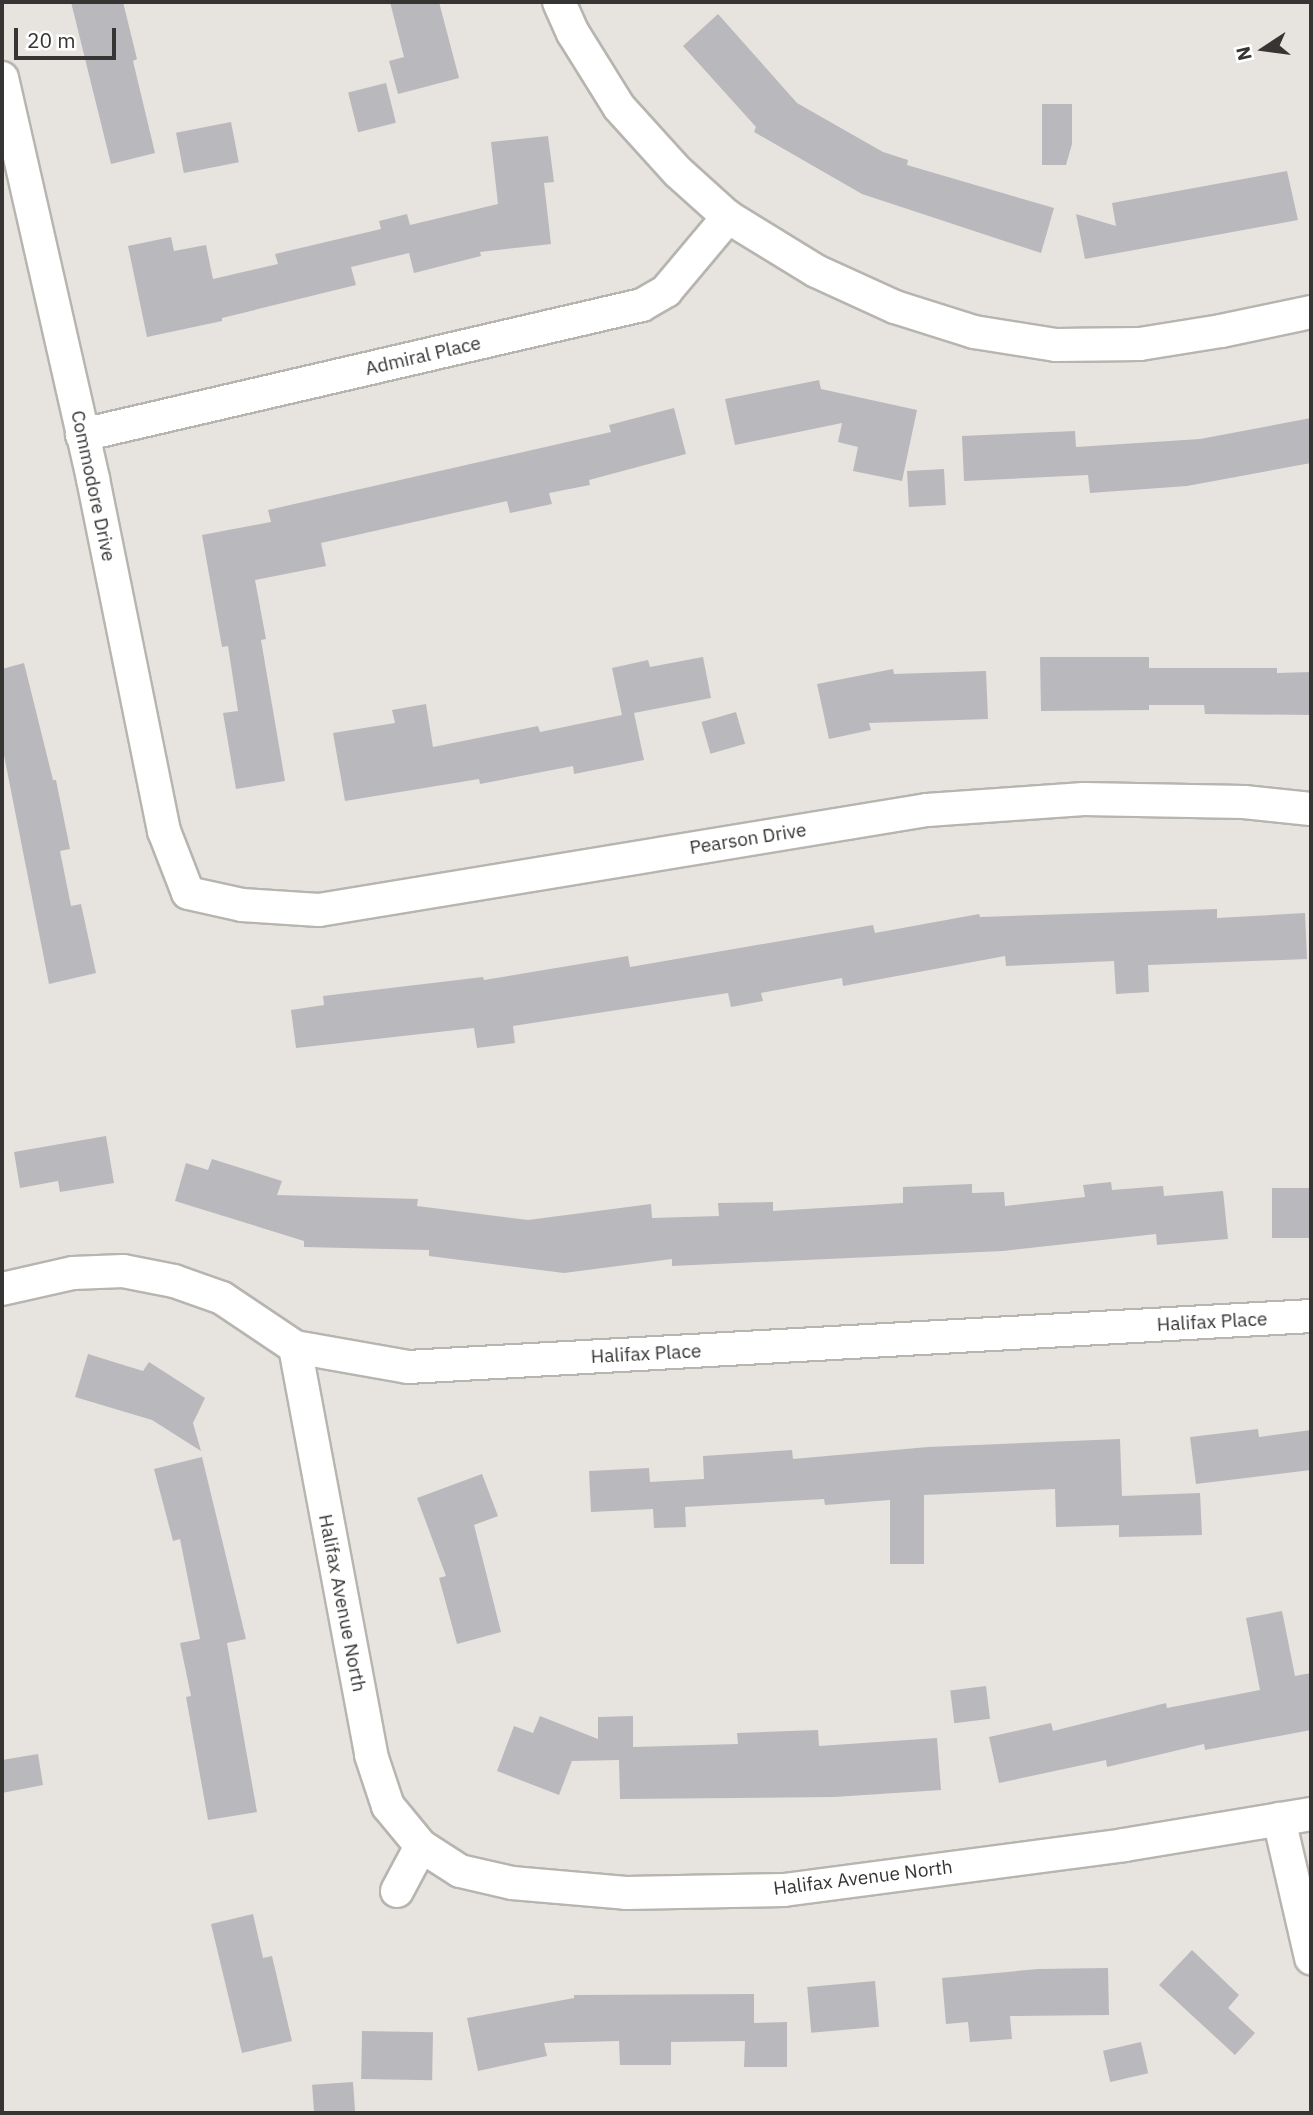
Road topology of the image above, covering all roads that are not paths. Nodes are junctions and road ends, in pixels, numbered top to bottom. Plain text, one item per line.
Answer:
1 (559, 2) edge
2 (2, 78) edge
3 (728, 217) junction
4 (1311, 312) edge
5 (82, 435) junction
6 (1311, 809) edge
7 (188, 893) joint
8 (2, 1289) edge
9 (1311, 1317) edge
10 (295, 1347) junction
11 (1311, 1814) edge
12 (1279, 1819) junction
13 (421, 1846) junction
14 (397, 1891) dead end
15 (1311, 1958) edge

1 - 3 street
2 - 5 street, Commodore Drive
3 - 4 street
3 - 5 street, Admiral Place
5 - 7 street, Commodore Drive
6 - 7 street, Pearson Drive
8 - 10 street, Halifax Place
9 - 10 street, Halifax Place
10 - 13 street, Halifax Avenue North
11 - 12 street, Halifax Avenue North
12 - 13 street, Halifax Avenue North
12 - 15 street
13 - 14 street

